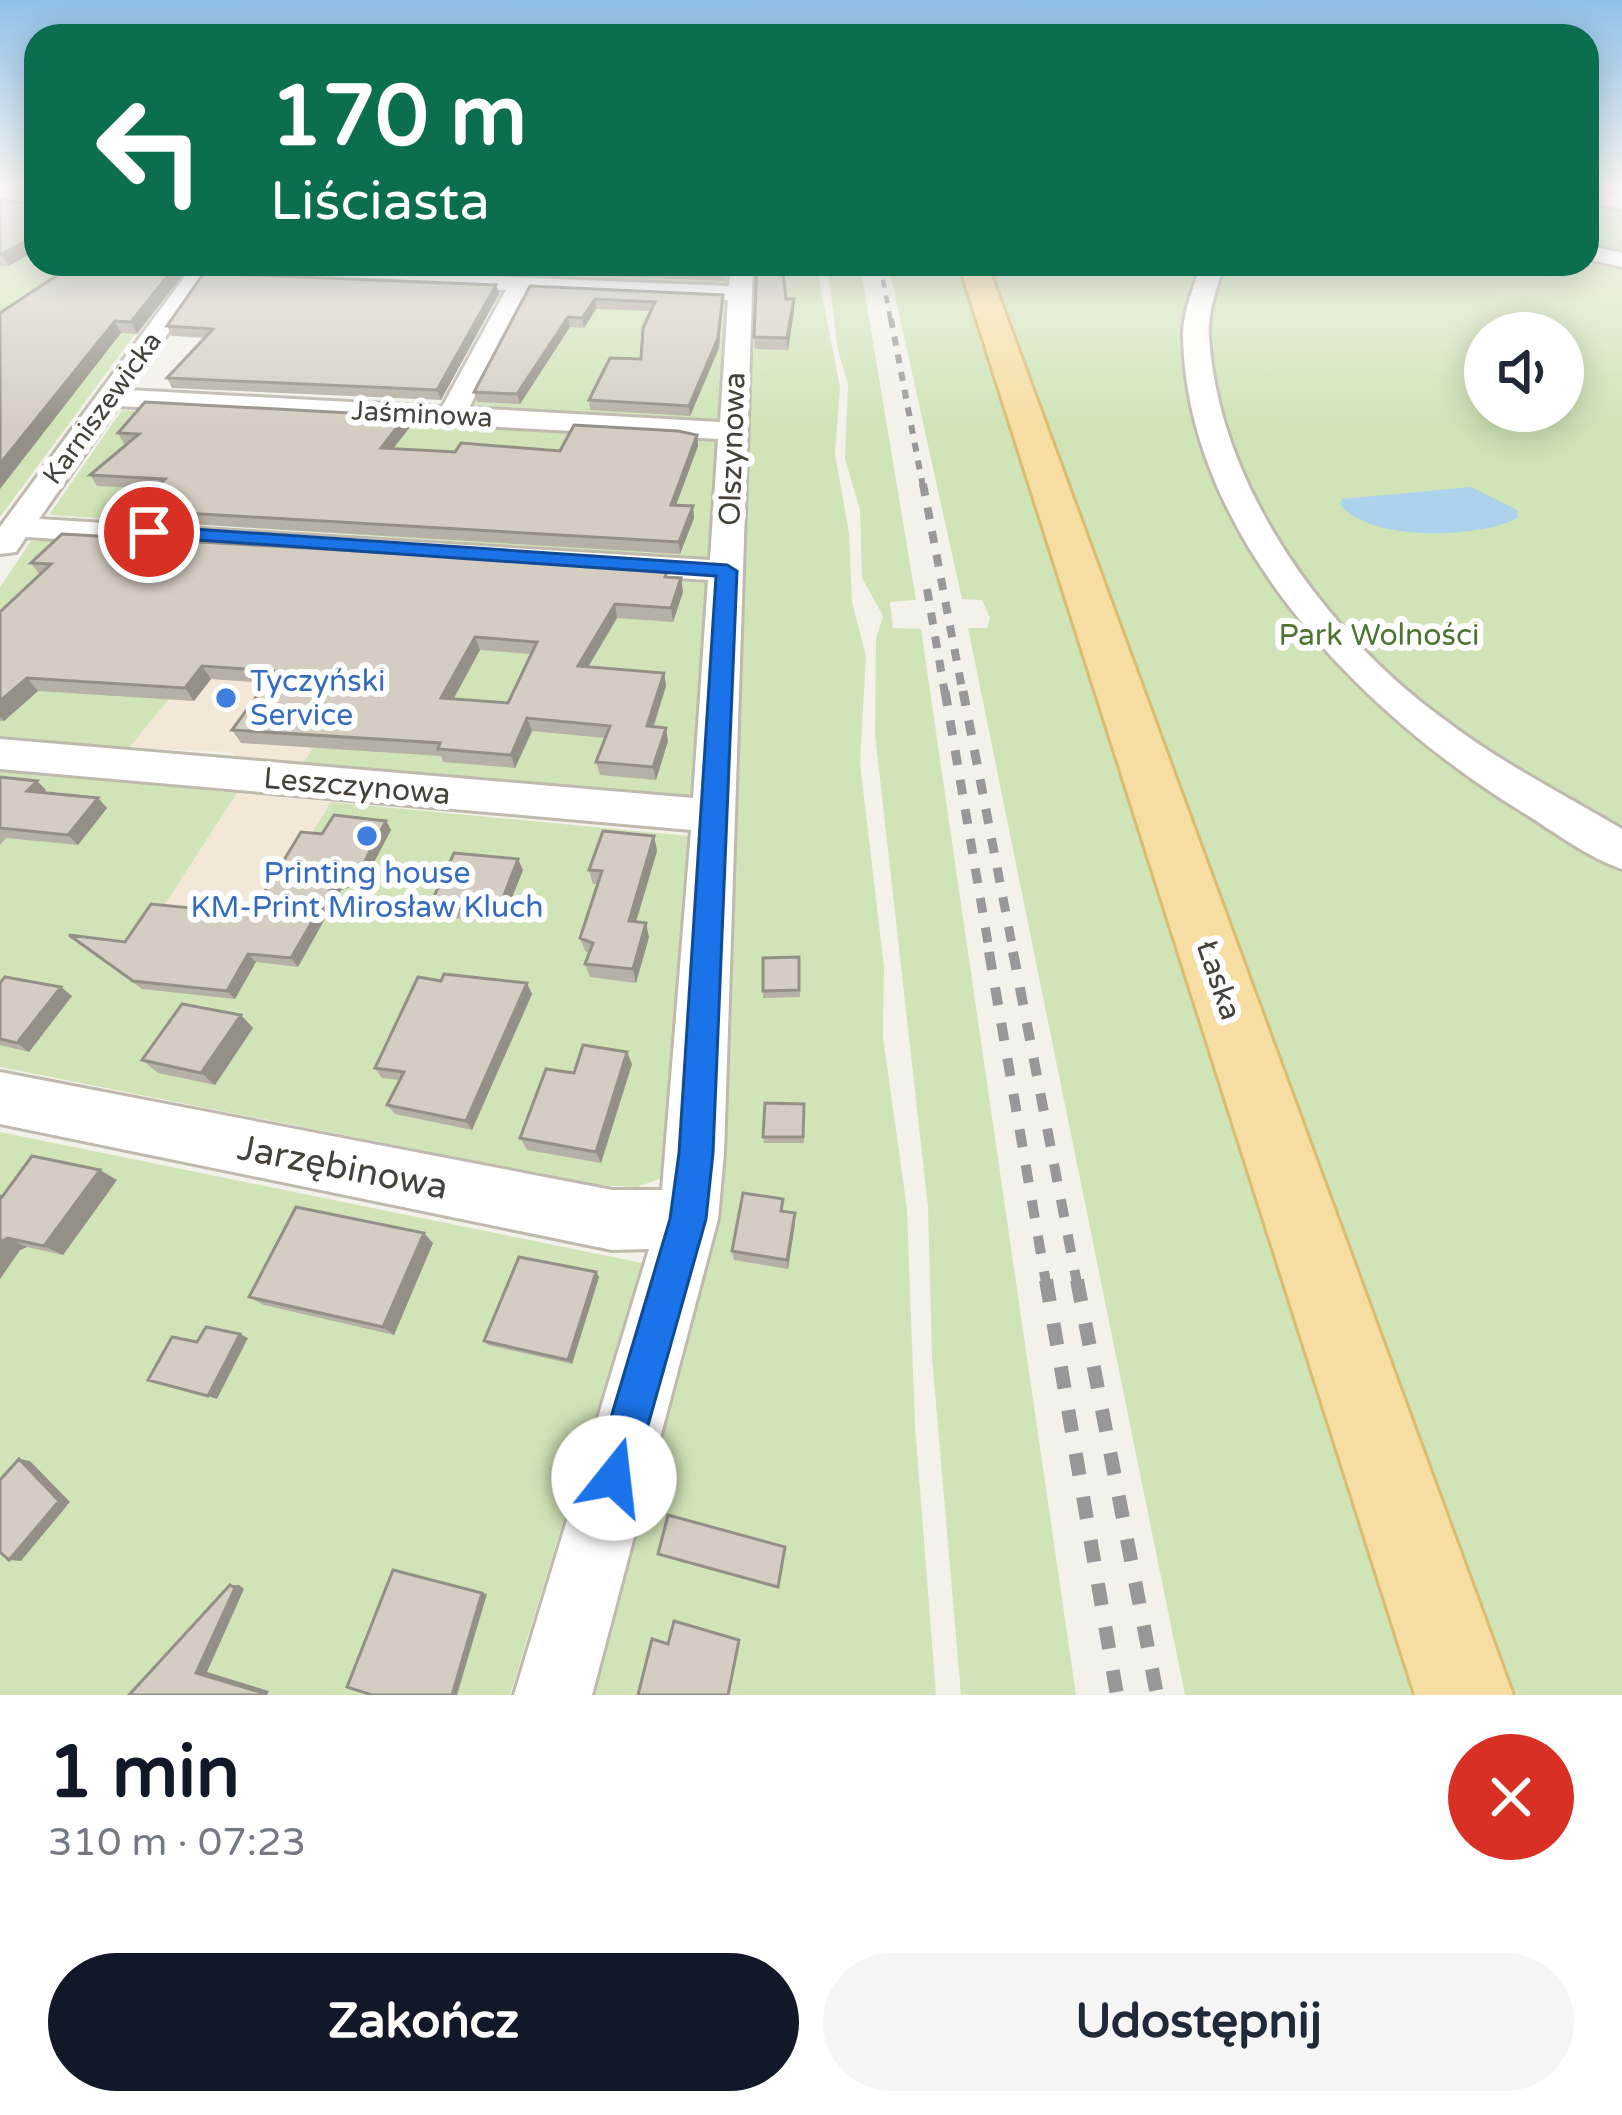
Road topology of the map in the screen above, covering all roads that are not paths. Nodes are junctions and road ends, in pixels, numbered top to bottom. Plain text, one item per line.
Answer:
1 (196, 276) edge
2 (371, 276) edge
3 (977, 276) edge
4 (1209, 276) edge
5 (741, 279) edge
6 (521, 284) junction
7 (110, 397) junction
8 (451, 415) junction
9 (734, 431) junction
10 (9, 539) edge
11 (727, 571) junction
12 (0, 754) edge
13 (715, 816) junction
14 (1622, 851) edge
15 (0, 1098) edge
16 (688, 1219) junction
17 (553, 1695) edge
18 (1464, 1695) edge

1 - 7 street, Karniszewicka
2 - 6 street
3 - 18 main road, Łaska
4 - 14 street
5 - 6 street
5 - 9 street, Olszynowa
6 - 8 street
7 - 8 street, Jaśminowa
7 - 10 street, Karniszewicka
8 - 9 street, Jaśminowa
9 - 11 street, Olszynowa
10 - 11 street
11 - 13 street, Olszynowa
12 - 13 street, Leszczynowa
13 - 16 street, Olszynowa
15 - 16 street, Jarzębinowa
16 - 17 street, Olszynowa

